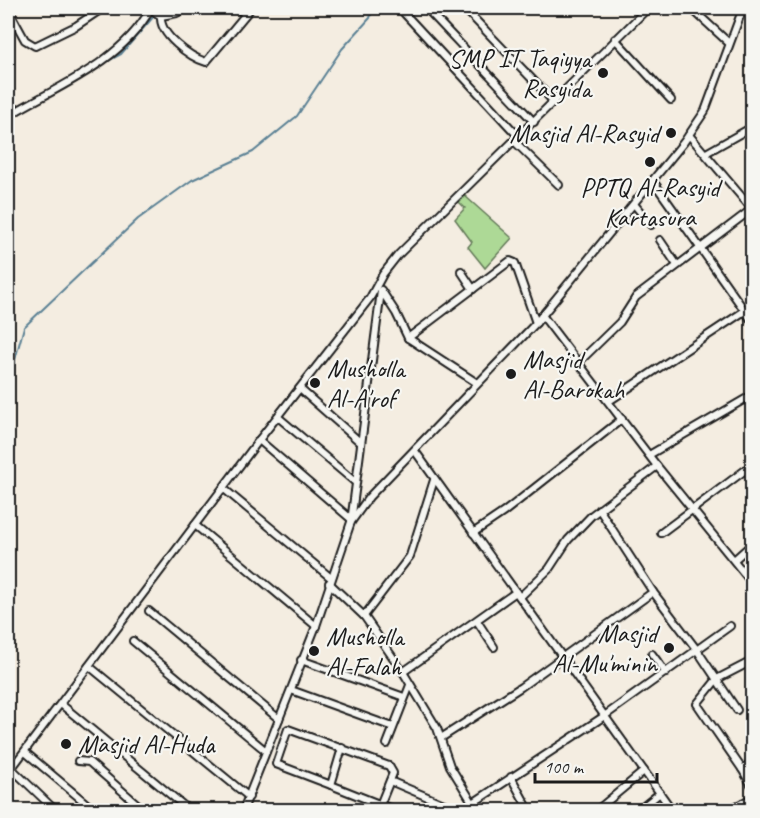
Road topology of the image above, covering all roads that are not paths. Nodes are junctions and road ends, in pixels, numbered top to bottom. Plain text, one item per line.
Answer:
1 (104, 8) edge
2 (186, 8) edge
3 (237, 8) edge
4 (251, 8) edge
5 (426, 8) edge
6 (464, 8) edge
7 (648, 8) edge
8 (691, 8) edge
9 (743, 8) edge
10 (8, 9) edge
11 (154, 12) edge
12 (404, 13) dead end
13 (245, 14) junction
14 (615, 39) junction
15 (729, 43) junction
16 (671, 100) dead end
17 (554, 102) junction
18 (8, 117) edge
19 (534, 122) junction
20 (753, 127) edge
21 (691, 137) junction
22 (517, 139) junction
23 (706, 153) junction
24 (655, 184) junction
25 (559, 185) dead end
26 (634, 204) junction
27 (752, 209) edge
28 (651, 225) dead end
29 (660, 240) dead end
30 (702, 248) junction
31 (677, 265) junction
32 (461, 271) dead end
33 (377, 284) junction
34 (473, 289) junction
35 (381, 291) junction
36 (753, 306) edge
37 (746, 310) junction
38 (543, 315) junction
39 (753, 321) edge
40 (536, 323) junction
41 (408, 338) junction
42 (579, 363) junction
43 (477, 383) junction
44 (300, 389) junction
45 (753, 395) edge
46 (609, 401) junction
47 (278, 417) junction
48 (622, 419) junction
49 (259, 440) junction
50 (360, 442) junction
51 (415, 451) junction
52 (649, 455) junction
53 (753, 465) edge
54 (657, 466) junction
55 (434, 480) junction
56 (355, 482) junction
57 (223, 488) junction
58 (692, 509) junction
59 (599, 510) junction
60 (351, 521) junction
61 (195, 525) junction
62 (472, 533) junction
63 (662, 533) dead end
64 (753, 544) edge
65 (734, 560) junction
66 (330, 580) junction
67 (753, 583) edge
68 (653, 592) junction
69 (518, 594) junction
70 (149, 611) dead end
71 (364, 616) junction
72 (477, 621) junction
73 (316, 626) junction
74 (730, 626) dead end
75 (133, 641) dead end
76 (494, 647) dead end
77 (697, 650) junction
78 (652, 654) dead end
79 (562, 658) junction
80 (301, 660) junction
81 (753, 661) edge
82 (89, 666) junction
83 (403, 672) junction
84 (666, 673) junction
85 (717, 679) junction
86 (410, 685) junction
87 (291, 690) junction
88 (404, 697) junction
89 (62, 705) junction
90 (737, 710) dead end
91 (603, 717) junction
92 (279, 719) junction
93 (393, 728) junction
94 (441, 738) junction
95 (270, 744) junction
96 (387, 744) dead end
97 (280, 748) junction
98 (342, 748) junction
99 (266, 751) junction
100 (25, 752) junction
101 (78, 761) dead end
102 (753, 762) edge
103 (9, 767) edge
104 (742, 769) junction
105 (644, 771) junction
106 (511, 777) junction
107 (390, 781) junction
108 (331, 785) junction
109 (753, 786) edge
110 (660, 793) junction
111 (249, 797) junction
112 (753, 798) edge
113 (473, 803) junction
114 (379, 808) edge
115 (55, 810) edge
116 (94, 810) edge
117 (144, 810) edge
118 (189, 810) edge
119 (243, 810) edge
120 (394, 810) edge
121 (458, 810) edge
122 (477, 810) edge
123 (529, 810) edge
124 (597, 810) edge
125 (639, 810) edge
126 (672, 810) edge
127 (729, 810) edge

1 - 10 street
2 - 11 street
3 - 13 street
4 - 13 street
5 - 19 street
6 - 17 street
7 - 14 street
8 - 15 street
9 - 15 street
11 - 13 street
11 - 18 street
12 - 22 street
14 - 16 street
14 - 17 street
15 - 21 street
17 - 19 street
19 - 22 street
20 - 23 street
21 - 23 street
21 - 24 street
22 - 25 street
22 - 33 street
23 - 27 street
24 - 26 street
24 - 30 street
26 - 28 street
26 - 38 street
27 - 30 street
29 - 31 street
30 - 31 street
30 - 37 street
31 - 42 street
32 - 34 street
33 - 35 street
33 - 44 street
34 - 40 street
34 - 41 street
35 - 41 street
35 - 50 street
36 - 37 street
37 - 39 street
37 - 46 street
38 - 40 street
38 - 42 street
40 - 43 street
41 - 43 street
42 - 46 street
43 - 51 street
44 - 47 street
44 - 50 street
45 - 52 street
46 - 48 street
47 - 49 street
47 - 56 street
48 - 52 street
48 - 62 street
49 - 57 street
49 - 60 street
50 - 56 street
51 - 55 street
51 - 60 street
52 - 54 street
53 - 58 street
54 - 58 street
54 - 59 street
55 - 62 street
55 - 71 street
56 - 60 street
57 - 61 street
57 - 66 street
58 - 63 street
58 - 65 street
59 - 68 street
59 - 69 street
60 - 66 street
61 - 73 street
61 - 82 street
62 - 69 street
64 - 65 street
65 - 67 street
66 - 71 street
66 - 73 street
68 - 77 street
68 - 79 street
69 - 72 street
69 - 79 street
70 - 92 street
71 - 83 street
72 - 76 street
72 - 83 street
73 - 80 street
74 - 77 street
75 - 99 street
77 - 84 street
77 - 85 street
78 - 84 street
79 - 91 street
79 - 94 street
80 - 87 street
80 - 88 street
81 - 85 street
82 - 89 street
82 - 111 street
83 - 86 street
84 - 91 street
85 - 90 street
85 - 104 street
86 - 88 street
86 - 94 street
87 - 92 street
87 - 93 street
88 - 93 street
89 - 100 street
89 - 118 street
91 - 105 street
91 - 106 street
92 - 95 street
93 - 96 street
94 - 113 street
95 - 97 street
95 - 99 street
97 - 98 street
97 - 108 street
98 - 107 street
98 - 108 street
99 - 111 street
100 - 103 street
100 - 116 street
101 - 117 street
102 - 104 street
103 - 115 street
104 - 109 street
105 - 110 street
105 - 124 street
106 - 113 street
106 - 123 street
107 - 114 street
107 - 121 street
108 - 114 street
110 - 125 street
110 - 126 street
111 - 119 street
112 - 127 street
113 - 122 street
114 - 120 street

